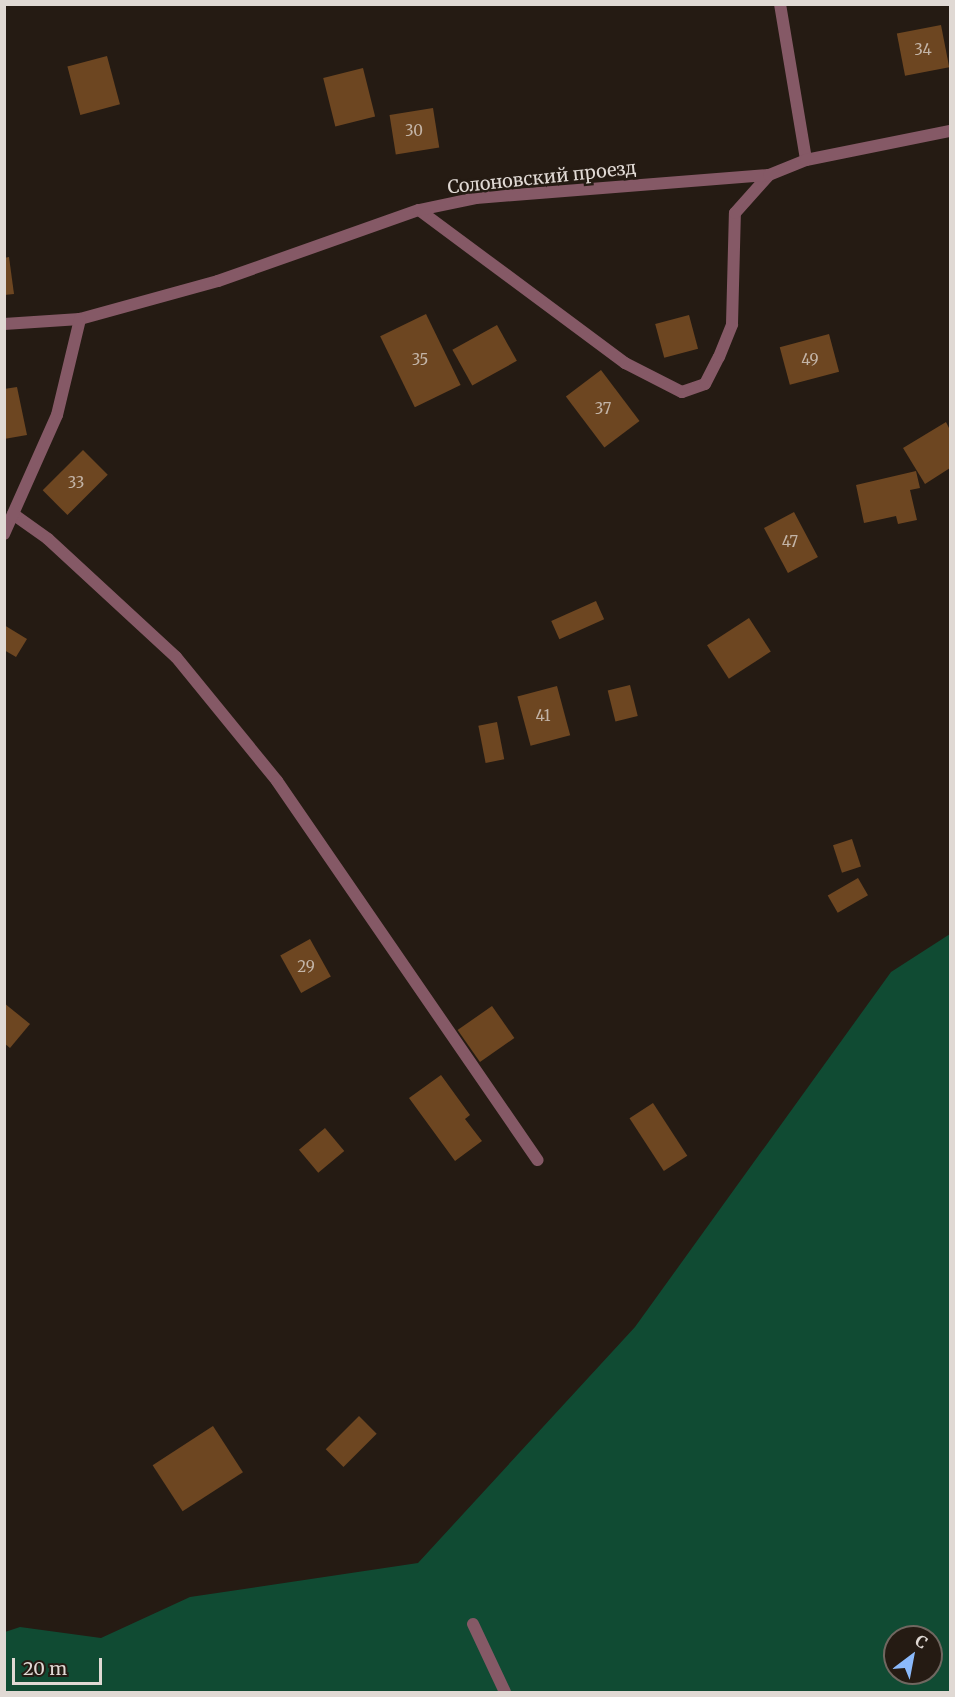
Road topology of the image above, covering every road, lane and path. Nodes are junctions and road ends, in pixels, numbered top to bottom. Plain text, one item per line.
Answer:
1 (780, 4) edge
2 (951, 131) edge
3 (806, 160) junction
4 (769, 175) junction
5 (419, 210) junction
6 (80, 320) junction
7 (4, 324) edge
8 (14, 514) junction
9 (4, 534) edge
10 (537, 1160) dead end
11 (473, 1624) dead end
12 (506, 1692) edge

1 - 3 street
2 - 3 street, Солоновский проезд
3 - 4 street, Солоновский проезд
4 - 5 street, Солоновский проезд
4 - 5 street
5 - 6 street, Солоновский проезд
6 - 7 street, Солоновский проезд
6 - 8 street
8 - 9 street
8 - 10 street
11 - 12 street

